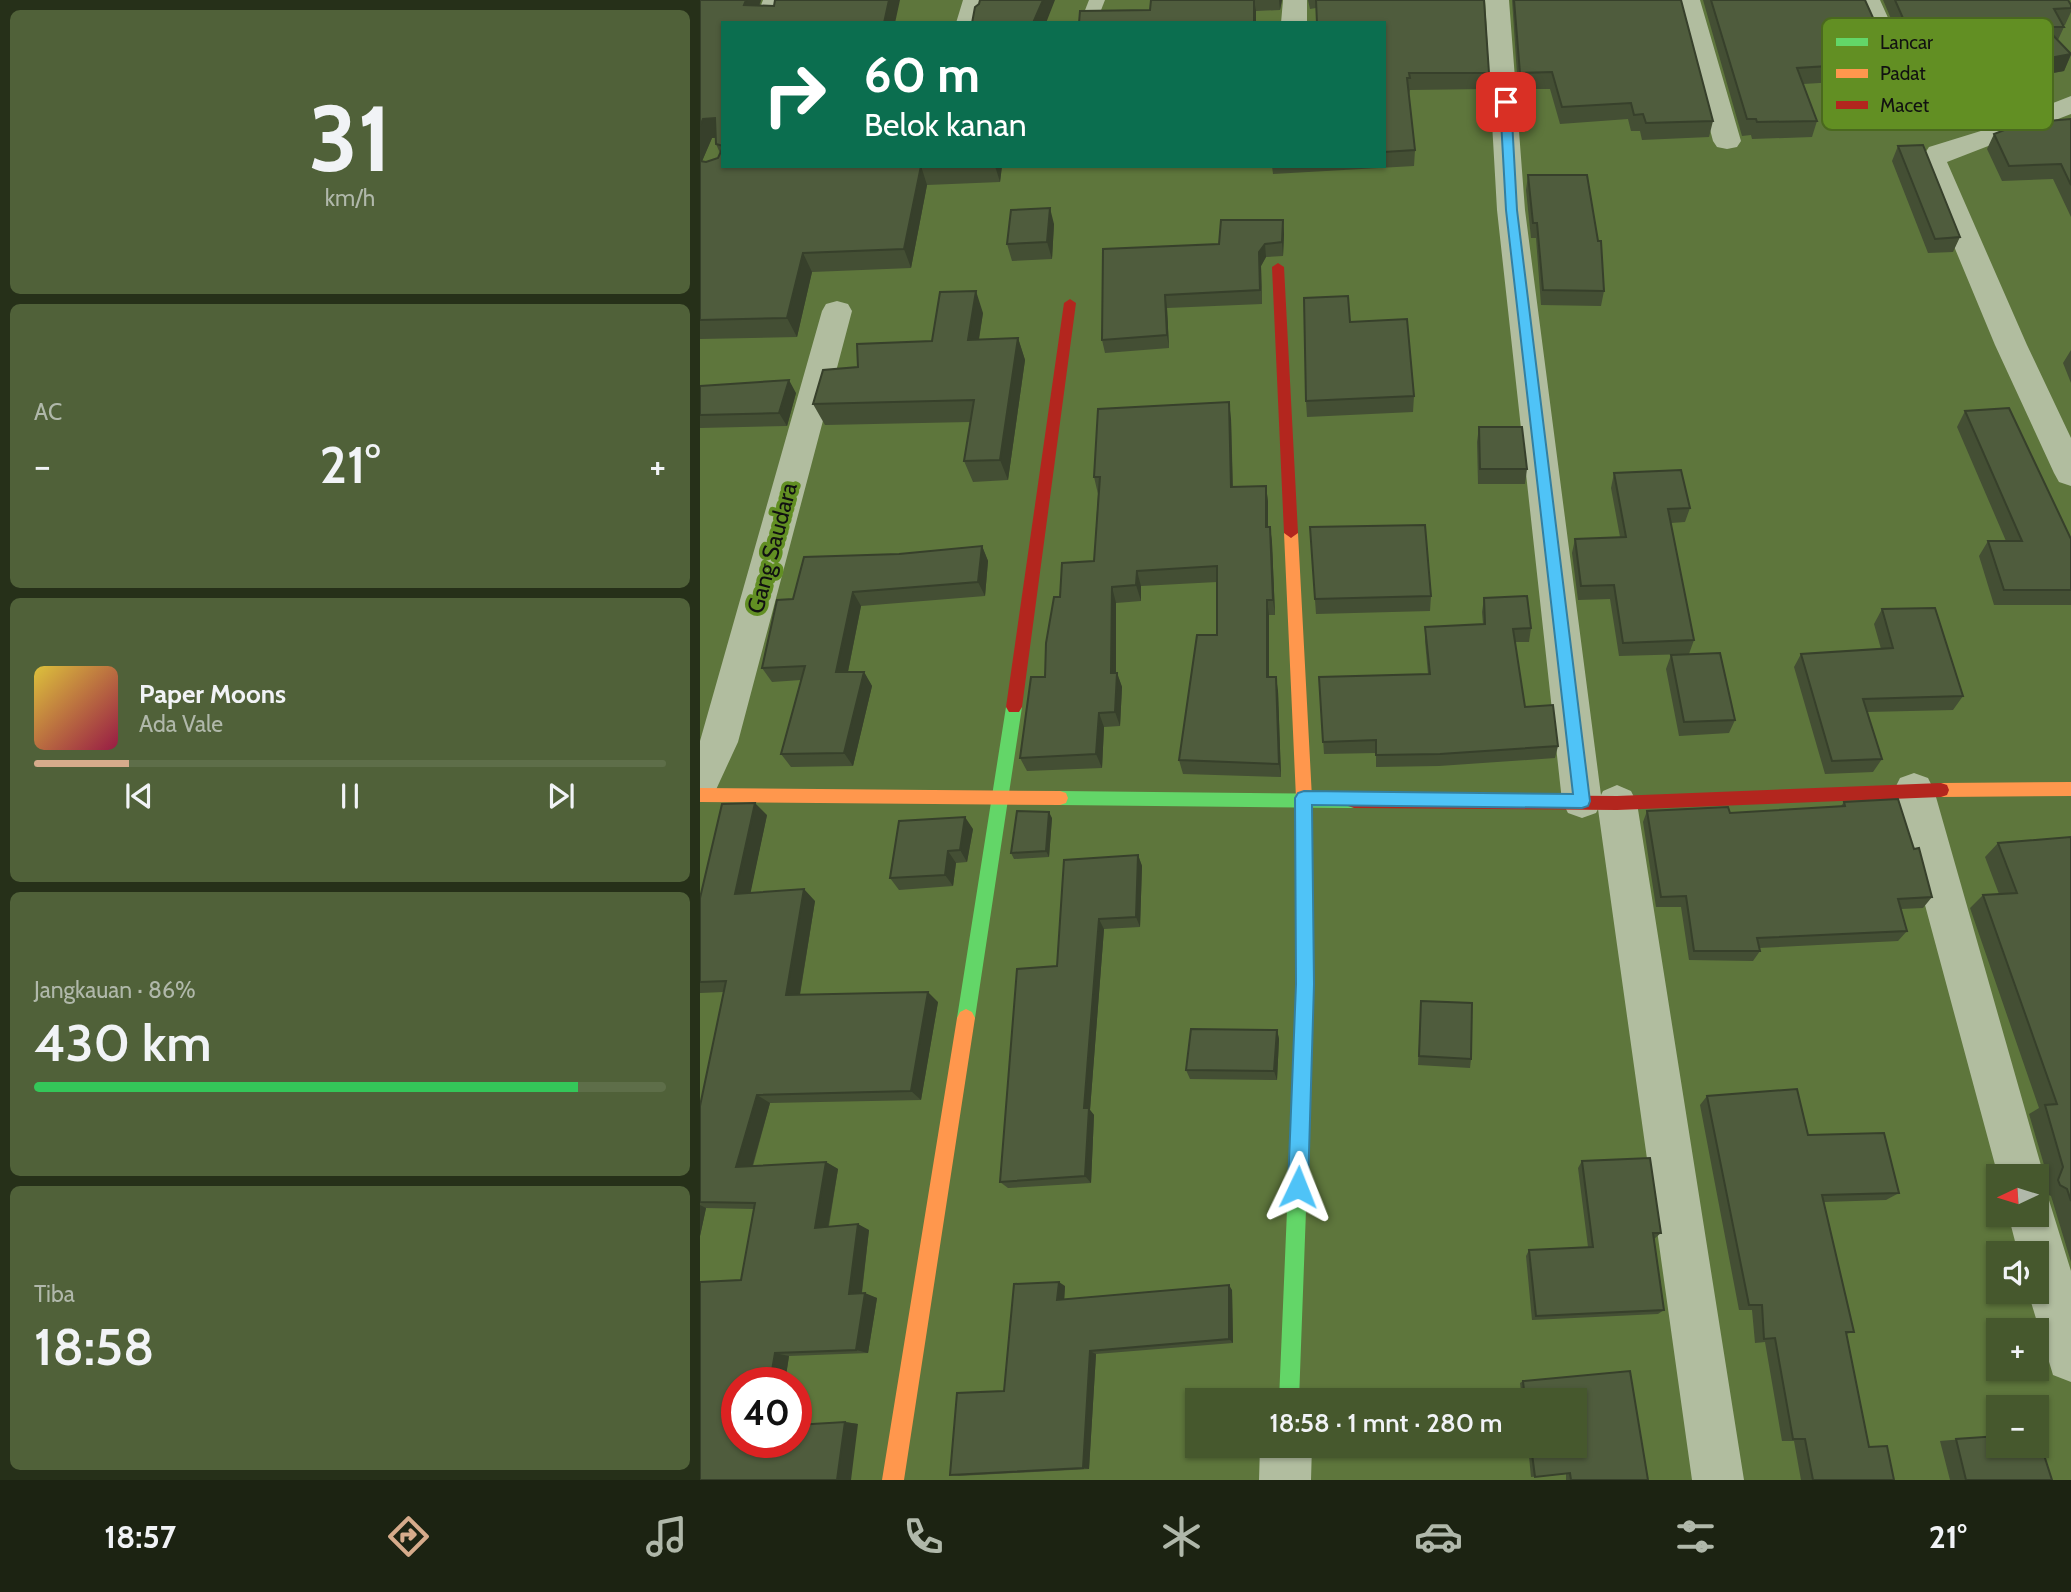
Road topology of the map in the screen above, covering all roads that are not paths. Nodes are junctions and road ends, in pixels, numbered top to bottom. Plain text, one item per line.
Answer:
1 (775, 0) edge
2 (975, 0) edge
3 (1097, 0) edge
4 (1295, 0) edge
5 (1497, 0) edge
6 (1688, 0) edge
7 (1868, 0) edge
8 (1876, 18) edge
9 (768, 21) edge
10 (970, 21) edge
11 (1089, 21) edge
12 (1294, 21) edge
13 (2071, 104) edge
14 (2053, 111) edge
15 (2008, 130) edge
16 (1727, 141) dead end
17 (1278, 267) dead end
18 (1070, 303) dead end
19 (837, 311) dead end
20 (2071, 473) edge
21 (700, 782) edge
22 (2071, 789) edge
23 (1914, 790) junction
24 (700, 795) edge
25 (1001, 797) junction
26 (1304, 798) junction
27 (1600, 802) junction
28 (2018, 1164) edge
29 (2035, 1227) edge
30 (2071, 1357) edge
31 (1289, 1388) edge
32 (1286, 1458) edge
33 (893, 1480) edge
34 (1285, 1480) edge
35 (1718, 1480) edge

1 - 9 street
2 - 10 street
3 - 11 lane
4 - 12 street
5 - 27 street
6 - 16 street
7 - 8 street
13 - 14 street
15 - 20 street
17 - 26 street
18 - 25 street
19 - 21 street, Gang Saudara
22 - 23 street
23 - 27 street
23 - 28 street
24 - 25 street
25 - 26 street
25 - 33 street
26 - 27 street
26 - 31 street
27 - 35 street
29 - 30 street
32 - 34 street

